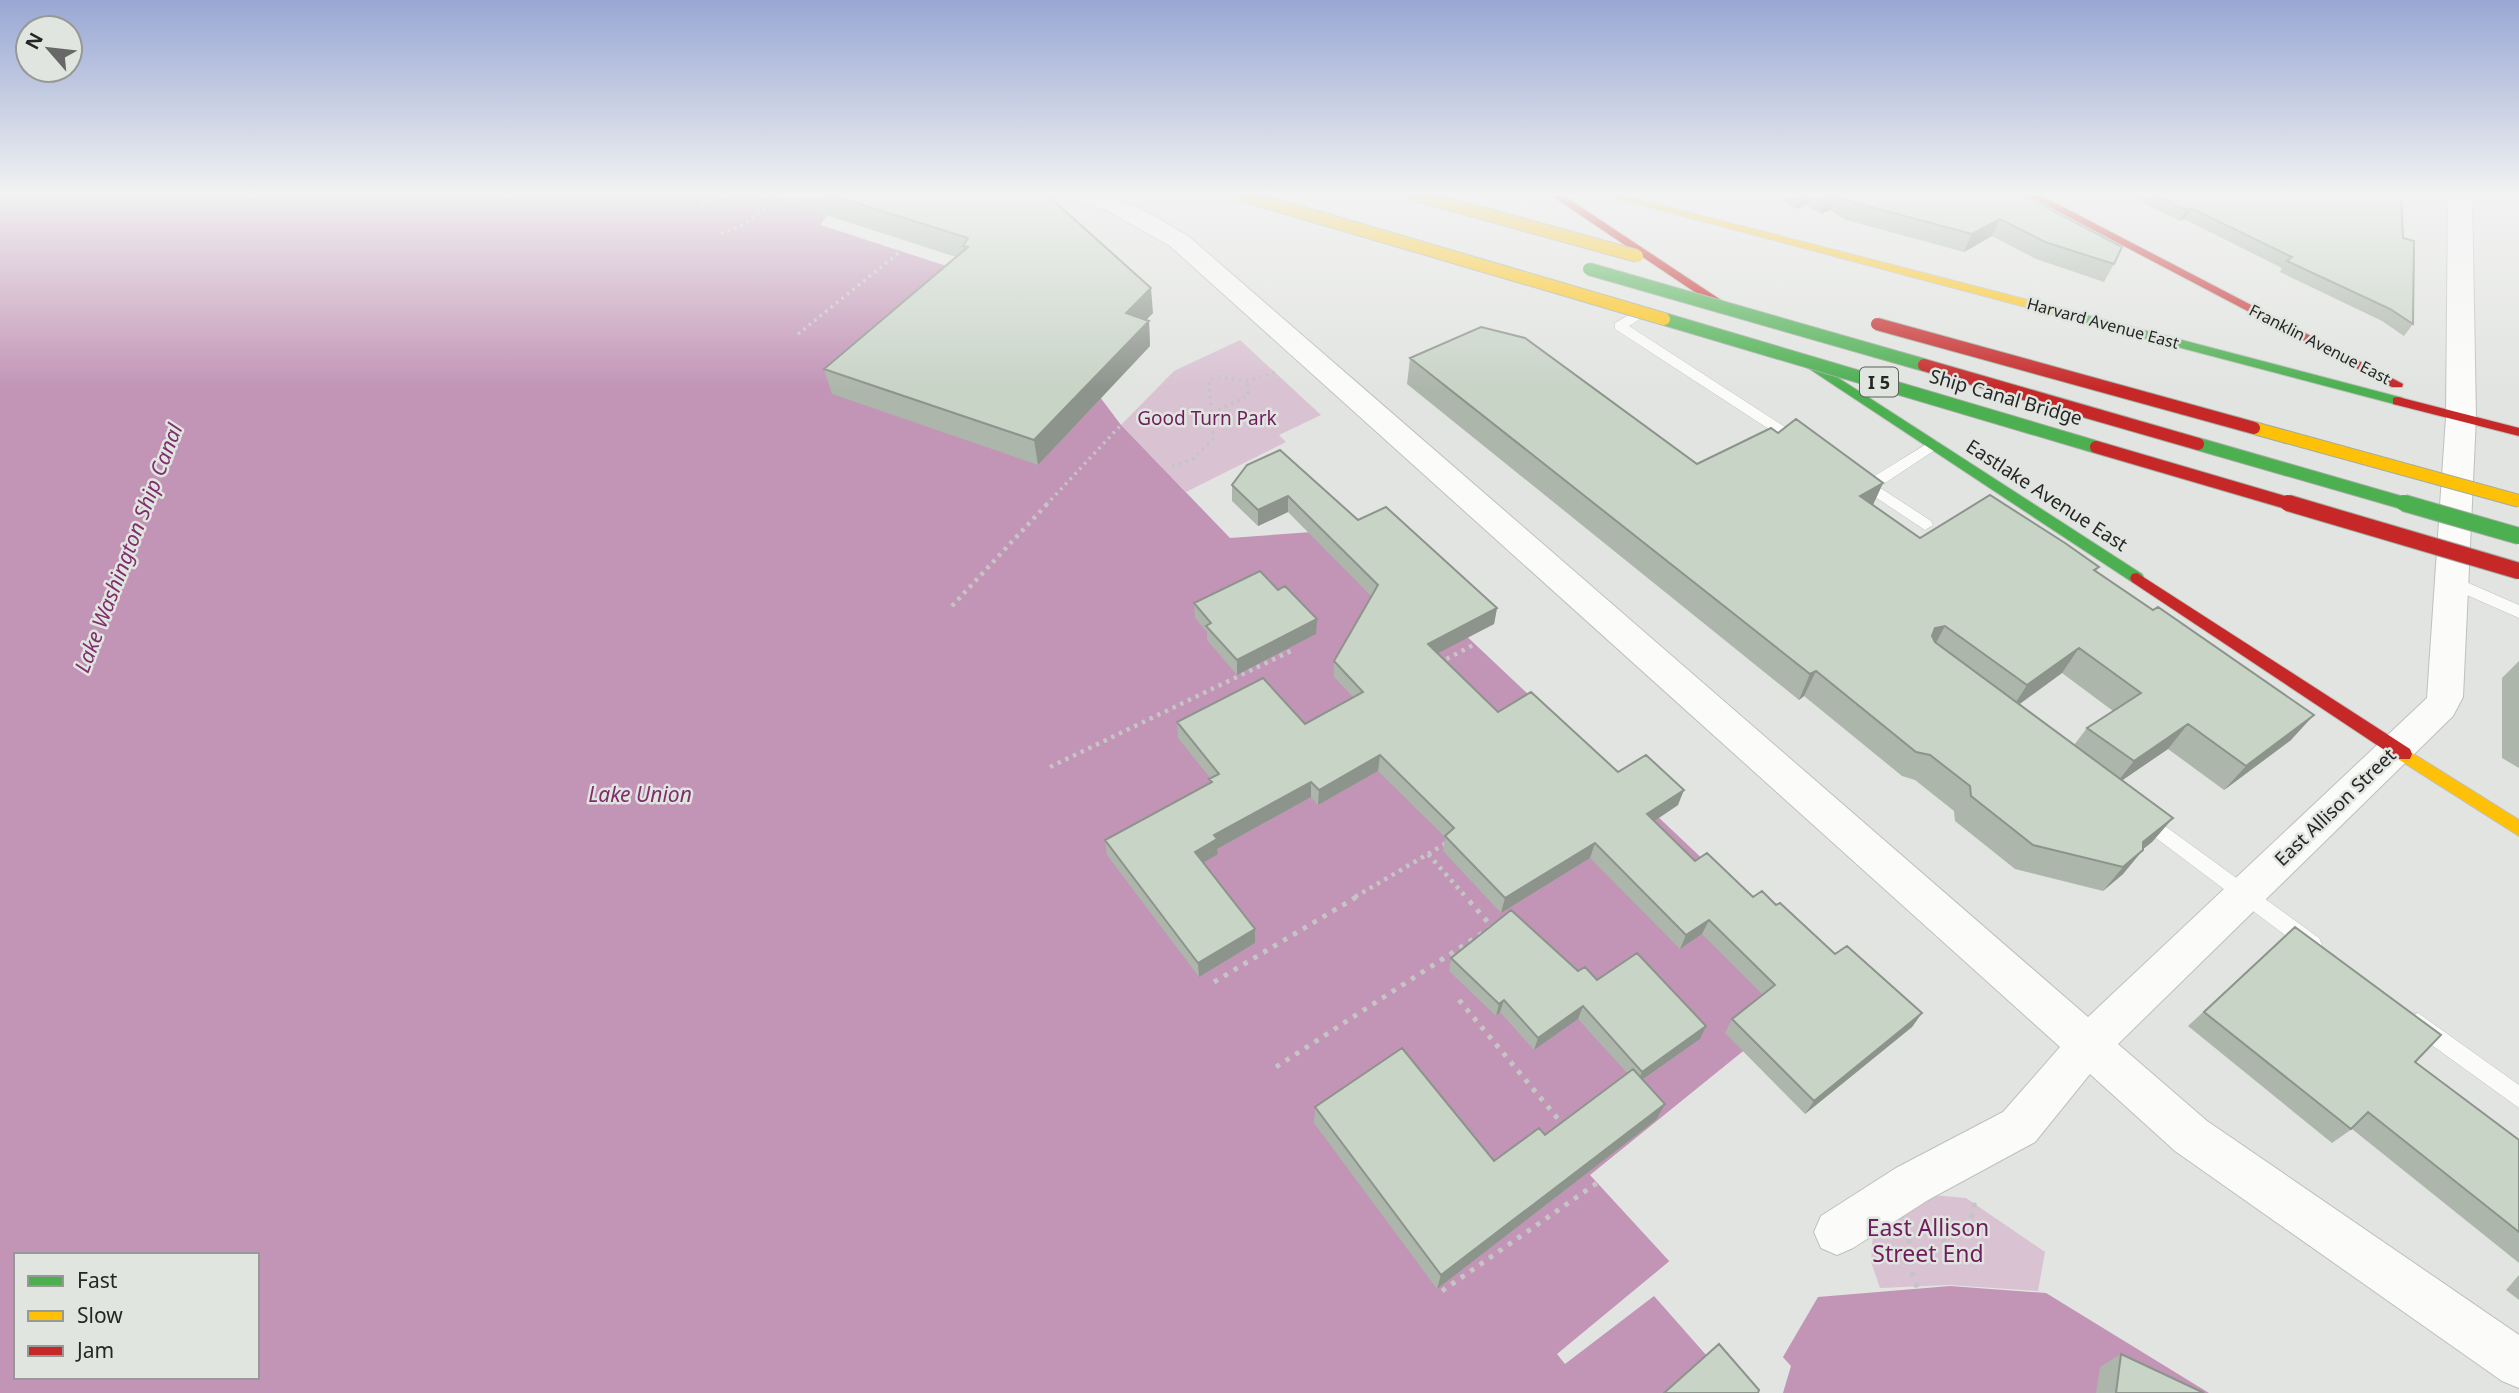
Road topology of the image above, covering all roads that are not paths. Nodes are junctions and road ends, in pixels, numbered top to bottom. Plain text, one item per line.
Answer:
1 (1200, 259) edge
2 (1460, 259) edge
3 (1644, 259) edge
4 (1653, 259) edge
5 (1855, 259) edge
6 (2156, 259) edge
7 (2460, 259) edge
8 (1568, 263) dead end
9 (1705, 276) dead end
10 (1686, 281) junction
11 (1865, 320) dead end
12 (2461, 417) junction
13 (2519, 432) edge
14 (1933, 445) junction
15 (1812, 451) edge
16 (1846, 473) edge
17 (1868, 487) junction
18 (2519, 501) edge
19 (1925, 525) dead end
20 (2519, 536) edge
21 (2519, 571) edge
22 (2450, 581) junction
23 (2519, 612) edge
24 (2396, 749) junction
25 (2126, 805) edge
26 (2519, 829) edge
27 (2244, 894) junction
28 (2332, 959) edge
29 (2398, 1008) edge
30 (2088, 1045) junction
31 (2519, 1098) edge
32 (1837, 1233) dead end
33 (2519, 1364) edge

1 - 30 street
2 - 21 main road, Ship Canal Bridge / I 5, bridge
3 - 9 main road, bridge
4 - 10 main road, Eastlake Avenue East
5 - 12 main road, Harvard Avenue East
6 - 12 main road, Franklin Avenue East
7 - 12 street, East Allison Street
8 - 20 main road, Ship Canal Bridge, bridge
10 - 14 main road, Eastlake Avenue East
10 - 15 lane
11 - 18 main road, Ship Canal Bridge, bridge
12 - 13 main road, Harvard Avenue East
12 - 22 street, East Allison Street
14 - 17 lane
14 - 24 main road, Eastlake Avenue East
16 - 17 lane
17 - 19 lane
22 - 23 lane
22 - 24 street, East Allison Street
24 - 26 main road, Eastlake Avenue East
24 - 27 street, East Allison Street
25 - 27 lane
27 - 28 lane
27 - 30 street, East Allison Street
29 - 31 lane
30 - 32 street, East Allison Street
30 - 33 street

